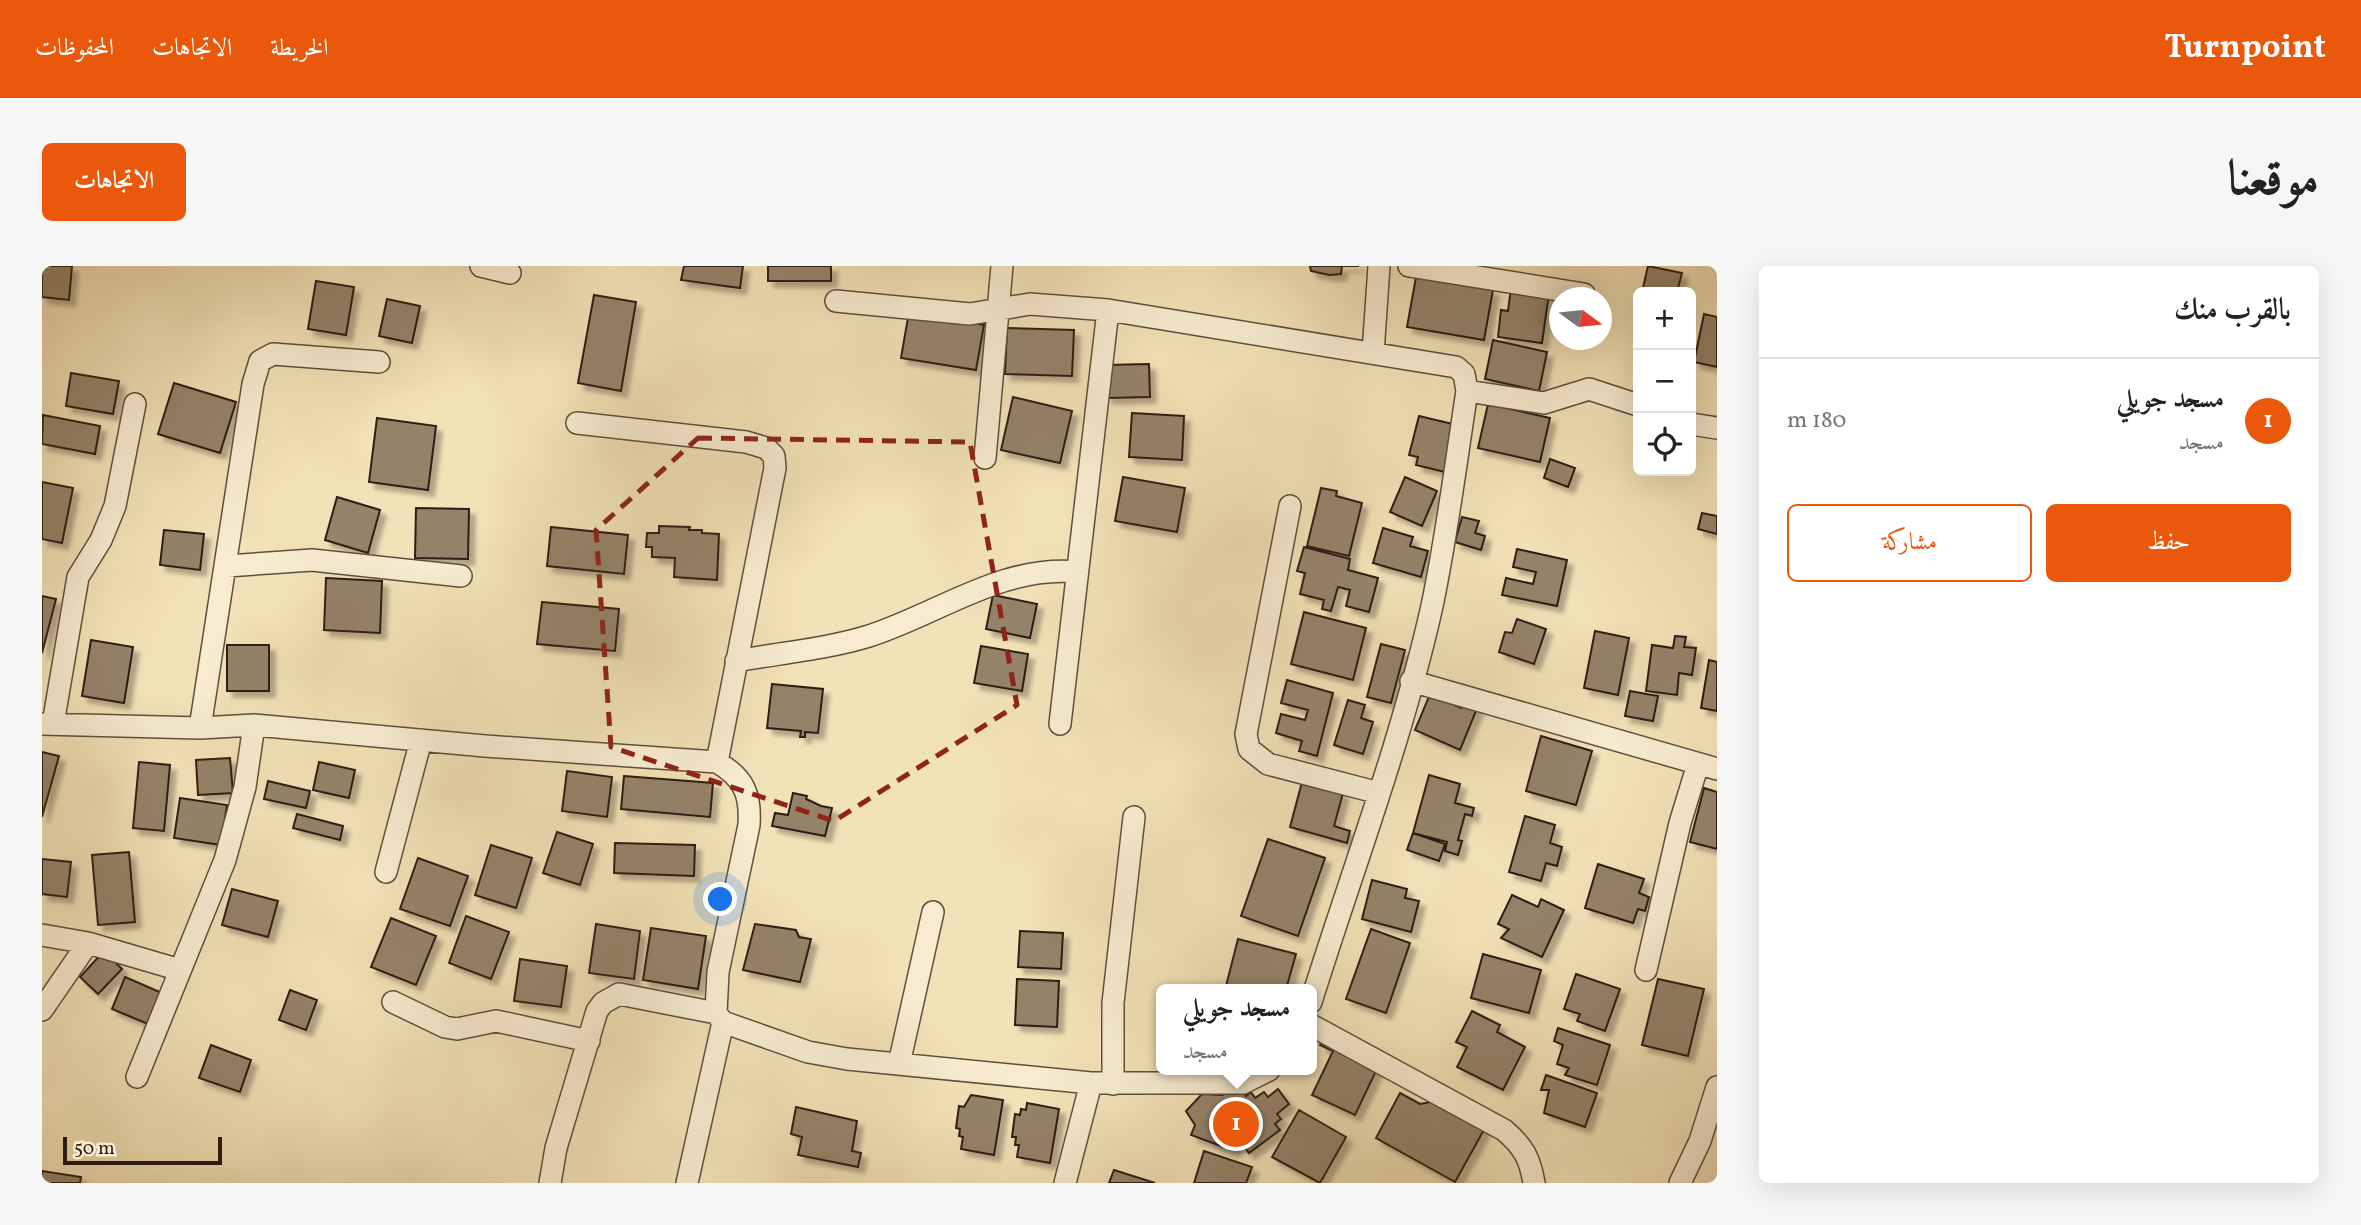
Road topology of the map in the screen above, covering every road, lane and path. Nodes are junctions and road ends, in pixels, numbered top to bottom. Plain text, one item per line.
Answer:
1 (481, 266) edge
2 (1002, 266) edge
3 (1379, 266) edge
4 (1409, 266) edge
5 (510, 273) dead end
6 (1549, 288) edge
7 (836, 301) dead end
8 (999, 310) junction
9 (1108, 310) junction
10 (1373, 352) junction
11 (379, 362) dead end
12 (1467, 391) junction
13 (1633, 403) edge
14 (135, 404) dead end
15 (577, 423) dead end
16 (1696, 425) edge
17 (1717, 428) edge
18 (985, 458) dead end
19 (1290, 506) dead end
20 (227, 566) junction
21 (1077, 572) junction
22 (461, 576) dead end
23 (736, 661) junction
24 (1411, 681) junction
25 (47, 724) edge
26 (1060, 724) dead end
27 (254, 725) junction
28 (200, 728) junction
29 (421, 740) junction
30 (718, 762) junction
31 (1708, 766) edge
32 (1379, 793) junction
33 (1133, 817) dead end
34 (386, 872) dead end
35 (933, 912) dead end
36 (42, 935) edge
37 (88, 943) junction
38 (180, 970) junction
39 (1646, 970) dead end
40 (1317, 984) edge
41 (393, 1002) dead end
42 (42, 1010) edge
43 (719, 1018) junction
44 (1317, 1028) edge
45 (589, 1041) junction
46 (899, 1064) junction
47 (1259, 1075) edge
48 (137, 1077) dead end
49 (1091, 1083) junction
50 (1113, 1084) junction
51 (1717, 1087) edge
52 (550, 1183) edge
53 (687, 1183) edge
54 (1065, 1183) edge
55 (1534, 1183) edge
56 (1680, 1183) edge

1 - 5 street
2 - 8 street
3 - 10 street
4 - 6 street
7 - 8 street
8 - 9 street
8 - 18 street
9 - 10 street
9 - 21 street
10 - 12 street
11 - 20 street
12 - 13 street
12 - 24 street
14 - 25 street
15 - 23 street
16 - 17 street
19 - 32 street
20 - 22 street
20 - 28 street
21 - 23 street
21 - 26 street
23 - 30 street
24 - 31 street
24 - 32 street
25 - 28 street
27 - 28 street
27 - 29 street
27 - 38 street
29 - 30 street
29 - 34 street
30 - 43 street
31 - 39 street
32 - 40 street
33 - 50 street
35 - 46 street
36 - 37 street
37 - 38 street
37 - 42 street
38 - 48 street
41 - 45 street
43 - 45 street
43 - 46 street
43 - 53 street
44 - 55 street
45 - 52 street
46 - 49 street
47 - 50 street
49 - 50 street
49 - 54 street
51 - 56 street

